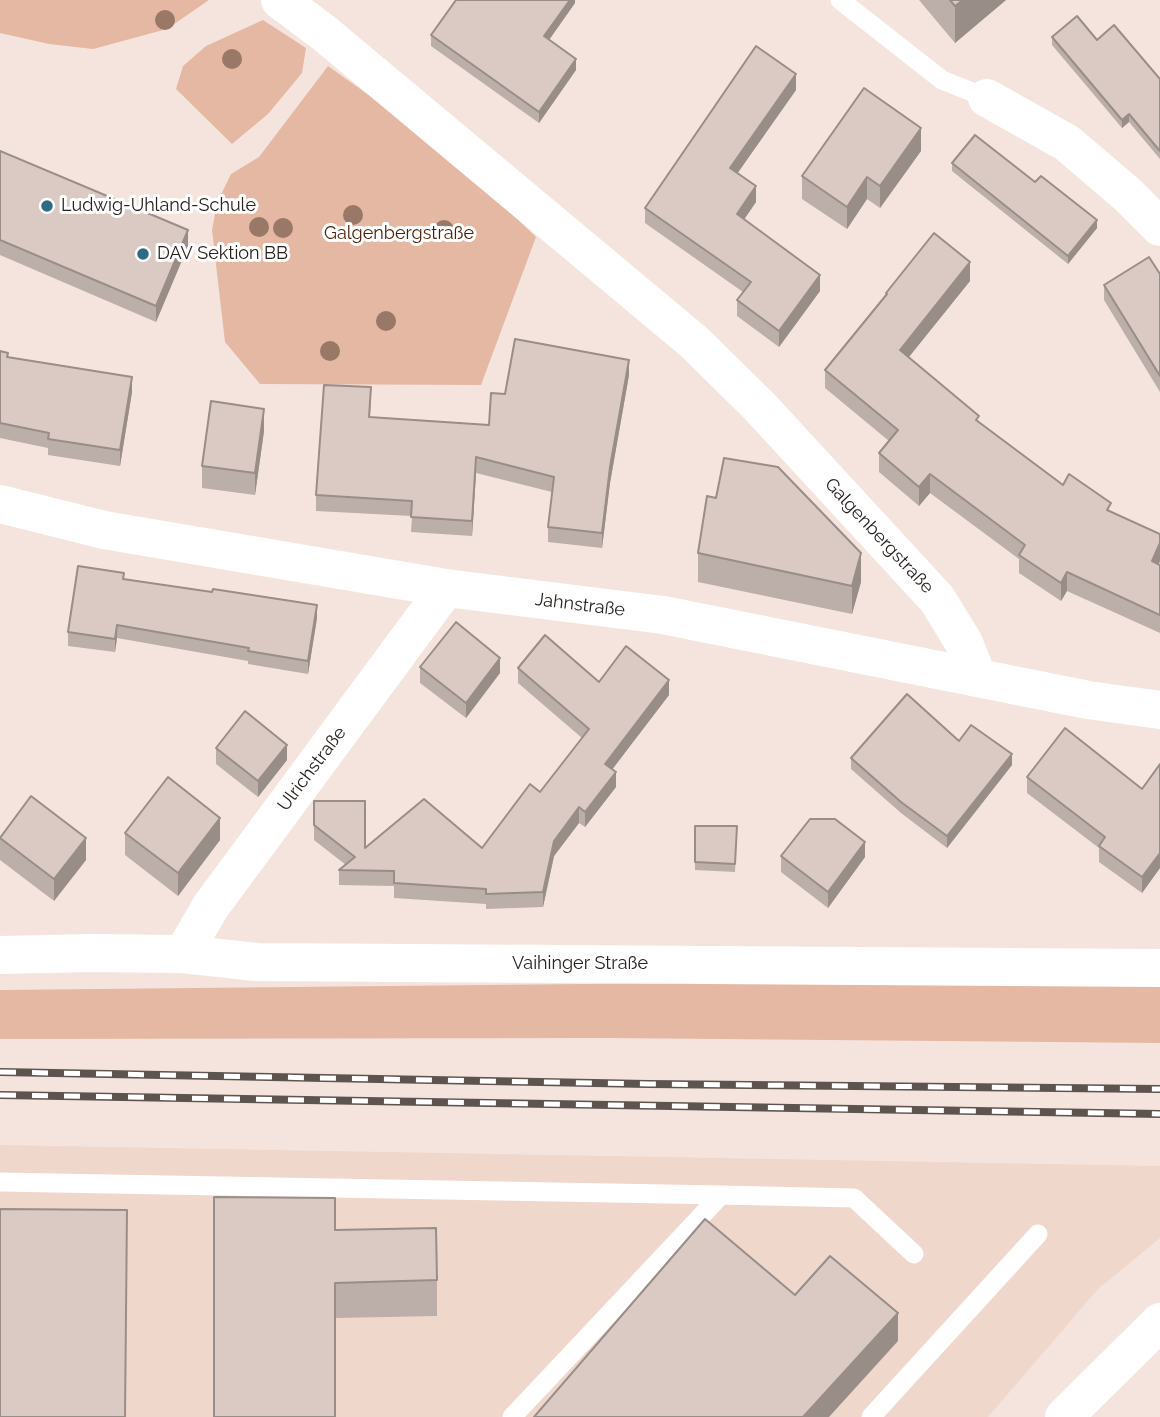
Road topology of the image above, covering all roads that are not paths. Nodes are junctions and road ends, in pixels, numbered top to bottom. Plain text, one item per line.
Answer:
1 (280, 0) edge
2 (840, 0) edge
3 (987, 98) joint
4 (1160, 227) edge
5 (0, 504) edge
6 (446, 588) junction
7 (978, 678) junction
8 (1160, 710) edge
9 (183, 954) junction
10 (0, 955) edge
11 (1160, 968) edge
12 (0, 1182) edge
13 (721, 1195) junction
14 (1038, 1234) dead end
15 (914, 1254) dead end
16 (1160, 1322) edge
17 (512, 1417) edge
18 (871, 1417) edge
19 (1064, 1417) edge

1 - 7 street, Galgenbergstraße
2 - 3 lane
3 - 4 street
5 - 6 street, Jahnstraße
6 - 7 street, Jahnstraße
6 - 9 street, Ulrichstraße
7 - 8 street, Jahnstraße
9 - 10 street, Vaihinger Straße
9 - 11 street, Vaihinger Straße
12 - 13 lane
13 - 15 lane
13 - 17 lane
14 - 18 lane
16 - 19 street

